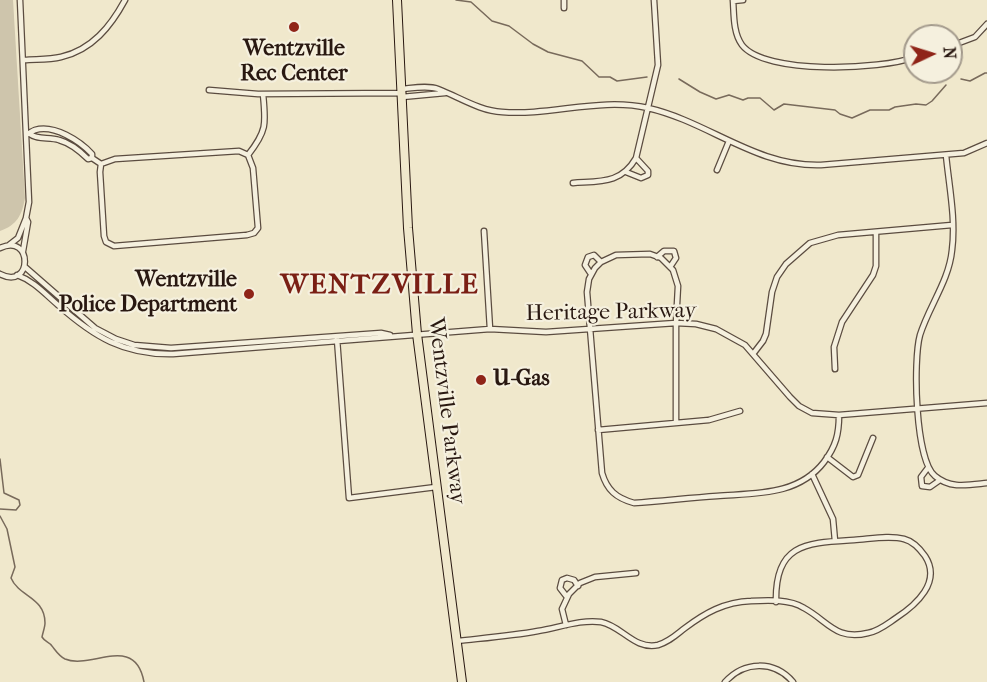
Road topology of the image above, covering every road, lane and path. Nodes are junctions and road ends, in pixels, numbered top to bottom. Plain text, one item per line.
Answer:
1 (20, 0) edge
2 (125, 0) edge
3 (397, 0) edge
4 (564, 0) edge
5 (654, 0) edge
6 (733, 0) edge
7 (743, 0) edge
8 (564, 8) dead end
9 (987, 24) edge
10 (963, 42) edge
11 (24, 60) junction
12 (903, 60) edge
13 (209, 90) dead end
14 (402, 93) junction
15 (445, 93) junction
16 (263, 94) junction
17 (649, 108) junction
18 (28, 134) junction
19 (729, 141) junction
20 (987, 143) edge
21 (248, 155) junction
22 (946, 155) junction
23 (636, 158) junction
24 (101, 164) junction
25 (717, 170) dead end
26 (626, 172) junction
27 (573, 183) dead end
28 (26, 218) junction
29 (952, 225) junction
30 (484, 231) dead end
31 (876, 232) junction
32 (9, 245) junction
33 (0, 248) edge
34 (23, 251) junction
35 (657, 257) junction
36 (601, 262) junction
37 (25, 267) junction
38 (670, 267) junction
39 (0, 274) edge
40 (591, 274) junction
41 (17, 275) junction
42 (676, 323) junction
43 (490, 329) junction
44 (590, 329) junction
45 (417, 334) junction
46 (337, 339) junction
47 (753, 354) junction
48 (835, 369) dead end
49 (987, 404) edge
50 (918, 409) junction
51 (740, 411) dead end
52 (839, 415) junction
53 (676, 423) junction
54 (598, 430) junction
55 (873, 438) dead end
56 (827, 457) junction
57 (927, 469) junction
58 (812, 474) junction
59 (940, 480) junction
60 (987, 483) edge
61 (436, 487) junction
62 (835, 541) junction
63 (636, 573) dead end
64 (578, 586) junction
65 (567, 597) junction
66 (776, 602) junction
67 (566, 625) junction
68 (457, 641) junction
69 (462, 682) edge
70 (725, 682) edge
71 (793, 682) edge

1 - 11 street
2 - 11 street
3 - 14 main road, Wentzville Parkway
4 - 8 street
5 - 17 street
6 - 7 street
6 - 12 street
9 - 10 street
11 - 18 street
13 - 16 street
14 - 15 street
14 - 15 street
14 - 16 street
14 - 45 main road, Wentzville Parkway
15 - 17 street
16 - 21 street
17 - 19 street
17 - 23 street
18 - 24 street
18 - 28 street
19 - 22 street
19 - 25 street
20 - 22 street
21 - 24 street
21 - 24 street
22 - 29 street
23 - 26 street
23 - 26 street
26 - 27 street
28 - 32 street
28 - 34 street
29 - 31 street
29 - 50 street
30 - 43 street
31 - 47 street
31 - 48 street
32 - 33 street
32 - 34 street
34 - 37 street
35 - 36 street
35 - 38 street
35 - 38 street
36 - 40 street
36 - 40 street
37 - 41 street
37 - 46 street
38 - 42 street
39 - 41 street
40 - 44 street
41 - 46 street
42 - 44 street, Heritage Parkway
42 - 47 street, Heritage Parkway
42 - 53 street
43 - 44 street, Heritage Parkway
43 - 45 street, Heritage Parkway
44 - 54 street
45 - 46 street, Heritage Parkway
45 - 61 main road, Wentzville Parkway
46 - 61 street
47 - 52 street, Heritage Parkway
49 - 50 street, Heritage Parkway
50 - 52 street, Heritage Parkway
50 - 57 street
51 - 53 street
52 - 56 street
53 - 54 street
54 - 58 street
55 - 56 street
56 - 58 street
57 - 59 street
57 - 59 street
58 - 62 street
59 - 60 street
61 - 68 main road, Wentzville Parkway
62 - 66 street
62 - 66 street
63 - 64 street
64 - 65 street
64 - 65 street
65 - 67 street
66 - 67 street
67 - 68 street
68 - 69 main road, Wentzville Parkway
70 - 71 street

